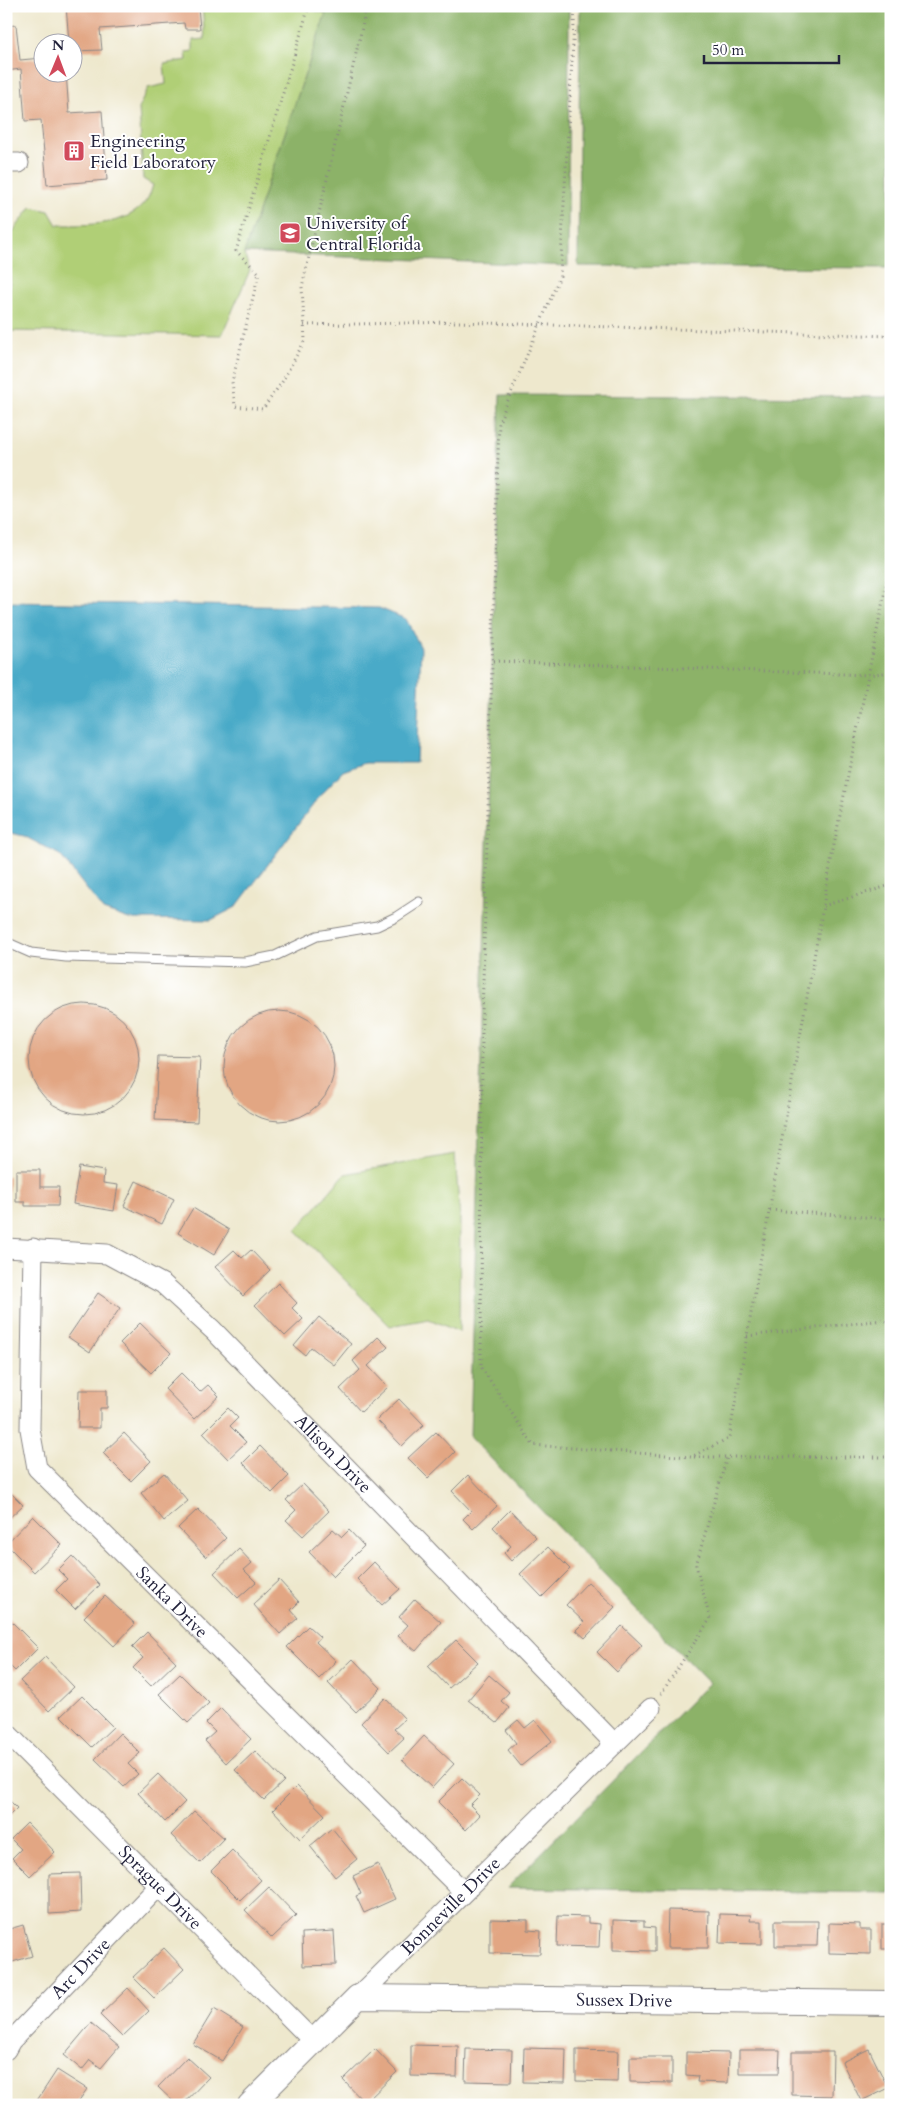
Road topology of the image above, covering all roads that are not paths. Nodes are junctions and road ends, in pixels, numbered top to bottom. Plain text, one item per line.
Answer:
1 (419, 902) dead end
2 (6, 942) edge
3 (6, 1248) edge
4 (33, 1248) junction
5 (652, 1708) road end
6 (6, 1732) edge
7 (615, 1744) junction
8 (158, 1887) junction
9 (464, 1892) junction
10 (358, 1997) junction
11 (891, 2003) edge
12 (8, 2042) edge
13 (314, 2042) junction
14 (250, 2105) edge

1 - 2 lane
3 - 4 street, Allison Drive
4 - 7 street, Allison Drive
4 - 9 street, Sanka Drive
5 - 7 street, Bonneville Drive
6 - 8 street, Sprague Drive
7 - 9 street, Bonneville Drive
8 - 12 street, Arc Drive
8 - 13 street, Sprague Drive
9 - 10 street, Bonneville Drive
10 - 11 street, Sussex Drive
10 - 13 street, Bonneville Drive
13 - 14 street, Bonneville Drive

